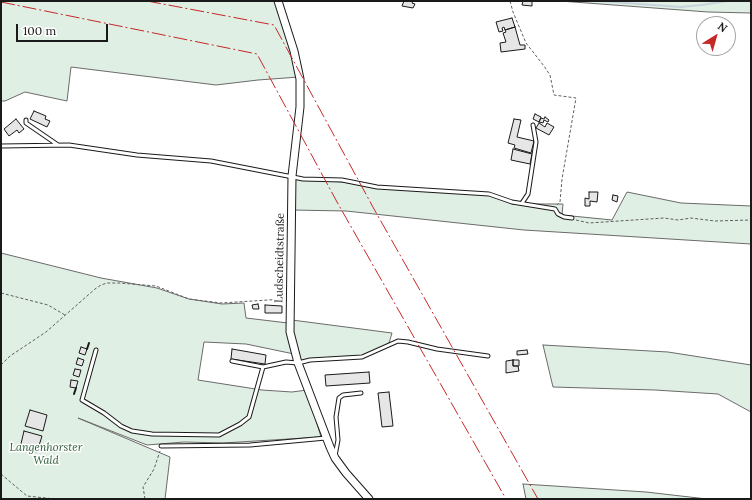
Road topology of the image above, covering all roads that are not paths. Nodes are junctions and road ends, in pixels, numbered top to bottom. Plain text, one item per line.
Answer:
1 (278, 1) edge
2 (26, 120) dead end
3 (533, 125) dead end
4 (58, 145) junction
5 (1, 146) edge
6 (292, 176) junction
7 (522, 203) junction
8 (572, 218) road end
9 (96, 350) dead end
10 (488, 356) dead end
11 (232, 361) dead end
12 (298, 363) junction
13 (263, 367) junction
14 (361, 393) dead end
15 (326, 438) junction
16 (161, 446) road end
17 (335, 458) junction
18 (369, 499) edge

1 - 6 street, Ludscheidtstraße
2 - 4 lane
3 - 7 lane
4 - 5 lane
4 - 6 lane
6 - 7 lane
6 - 12 street, Ludscheidtstraße
7 - 8 lane
9 - 13 lane
10 - 12 lane
11 - 13 lane
12 - 13 lane
12 - 15 street, Ludscheidtstraße
14 - 17 lane
15 - 16 lane
15 - 17 street, Ludscheidtstraße
17 - 18 street, Ludscheidtstraße

